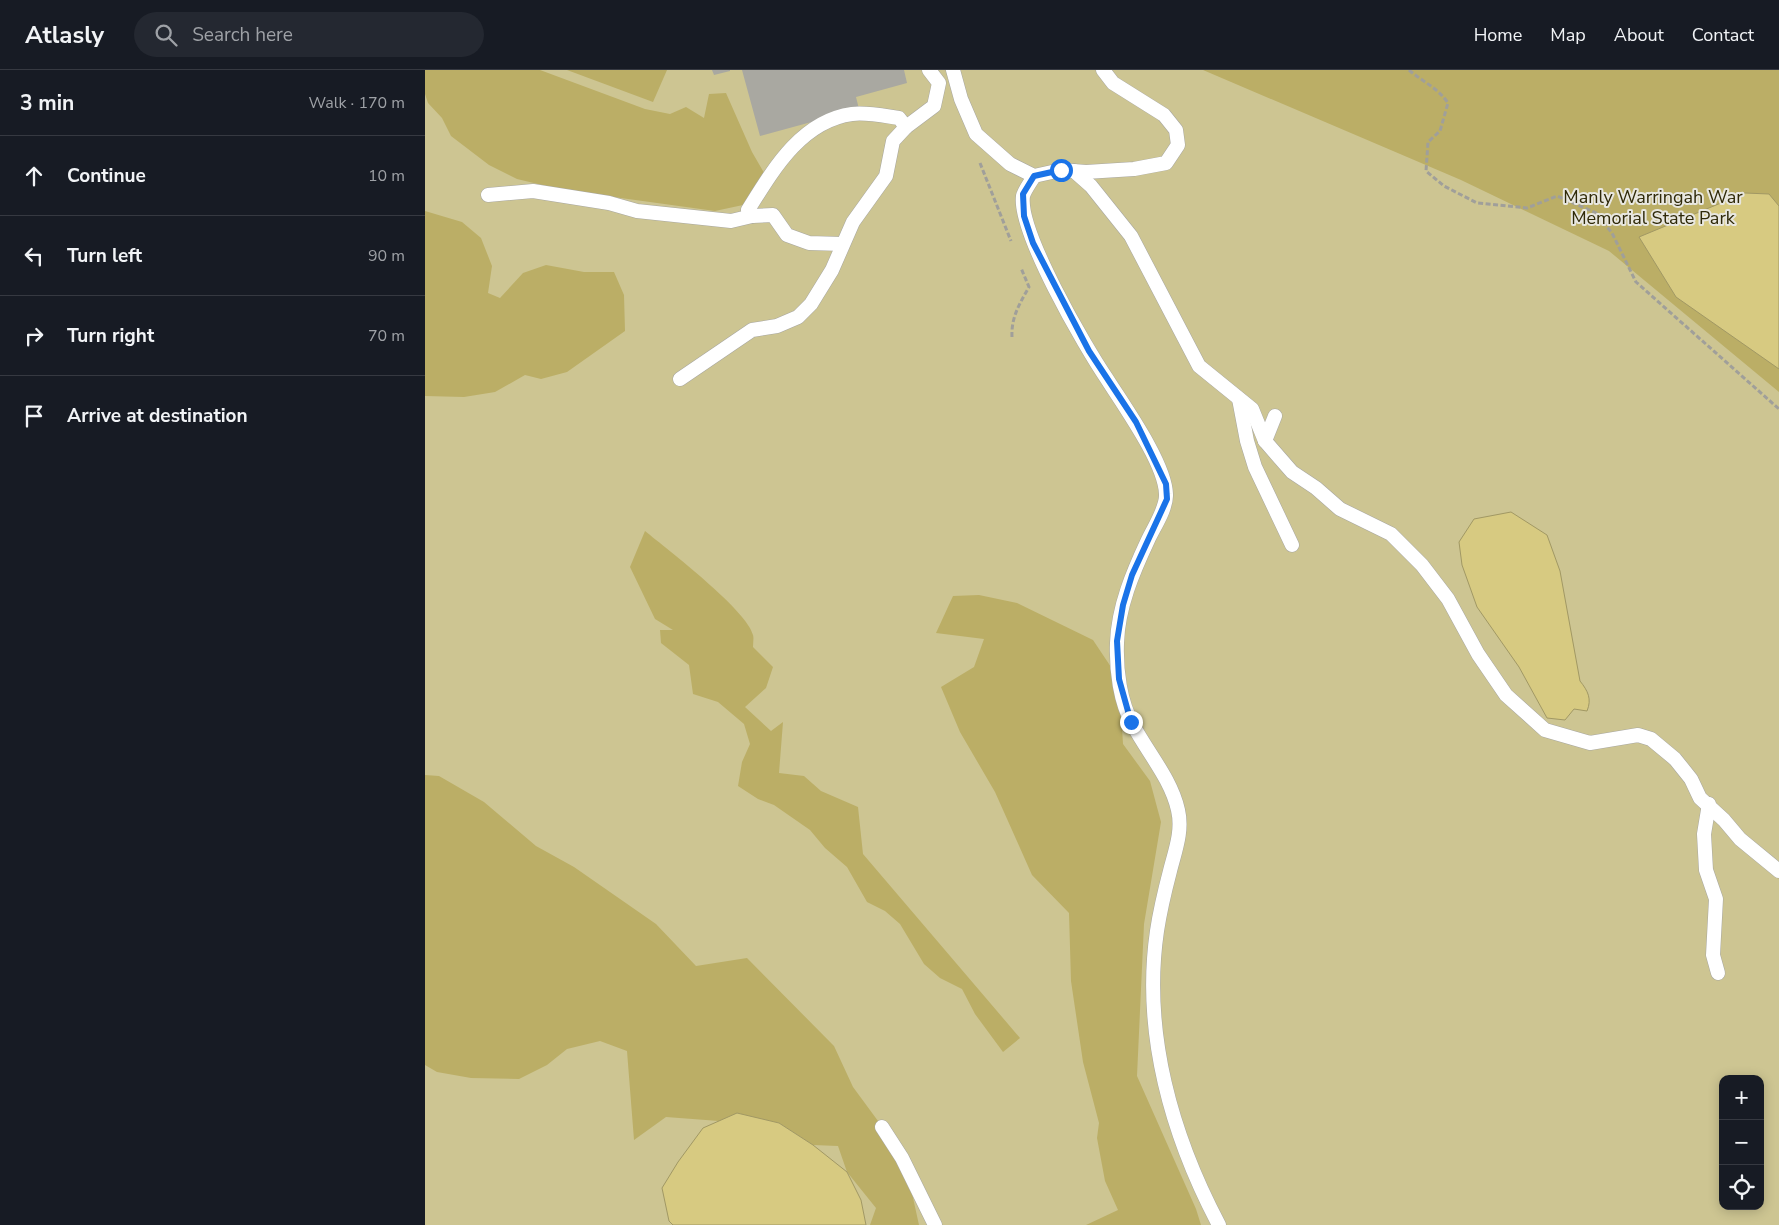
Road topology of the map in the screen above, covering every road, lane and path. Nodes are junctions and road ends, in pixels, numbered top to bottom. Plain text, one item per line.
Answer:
1 (929, 70) edge
2 (953, 70) edge
3 (1103, 70) edge
4 (1409, 70) edge
5 (906, 127) junction
6 (979, 160) dead end
7 (1074, 171) junction
8 (1034, 176) junction
9 (488, 195) dead end
10 (752, 216) junction
11 (1011, 242) dead end
12 (842, 244) junction
13 (1018, 260) dead end
14 (1012, 337) dead end
15 (680, 379) dead end
16 (1239, 399) junction
17 (1779, 409) edge
18 (1275, 416) dead end
19 (1265, 440) junction
20 (1292, 545) dead end
21 (1709, 804) junction
22 (1779, 871) edge
23 (1718, 973) dead end
24 (882, 1127) dead end
25 (935, 1225) edge
26 (1219, 1225) edge

1 - 5 lane
2 - 8 lane
3 - 7 lane
4 - 17 path
5 - 10 lane
5 - 12 lane
6 - 11 path
7 - 8 lane
7 - 16 lane
8 - 26 lane
9 - 10 lane
10 - 12 lane
12 - 15 lane
13 - 14 path
16 - 19 lane
16 - 20 lane
18 - 19 lane
19 - 21 lane
21 - 22 lane
21 - 23 lane
24 - 25 lane

